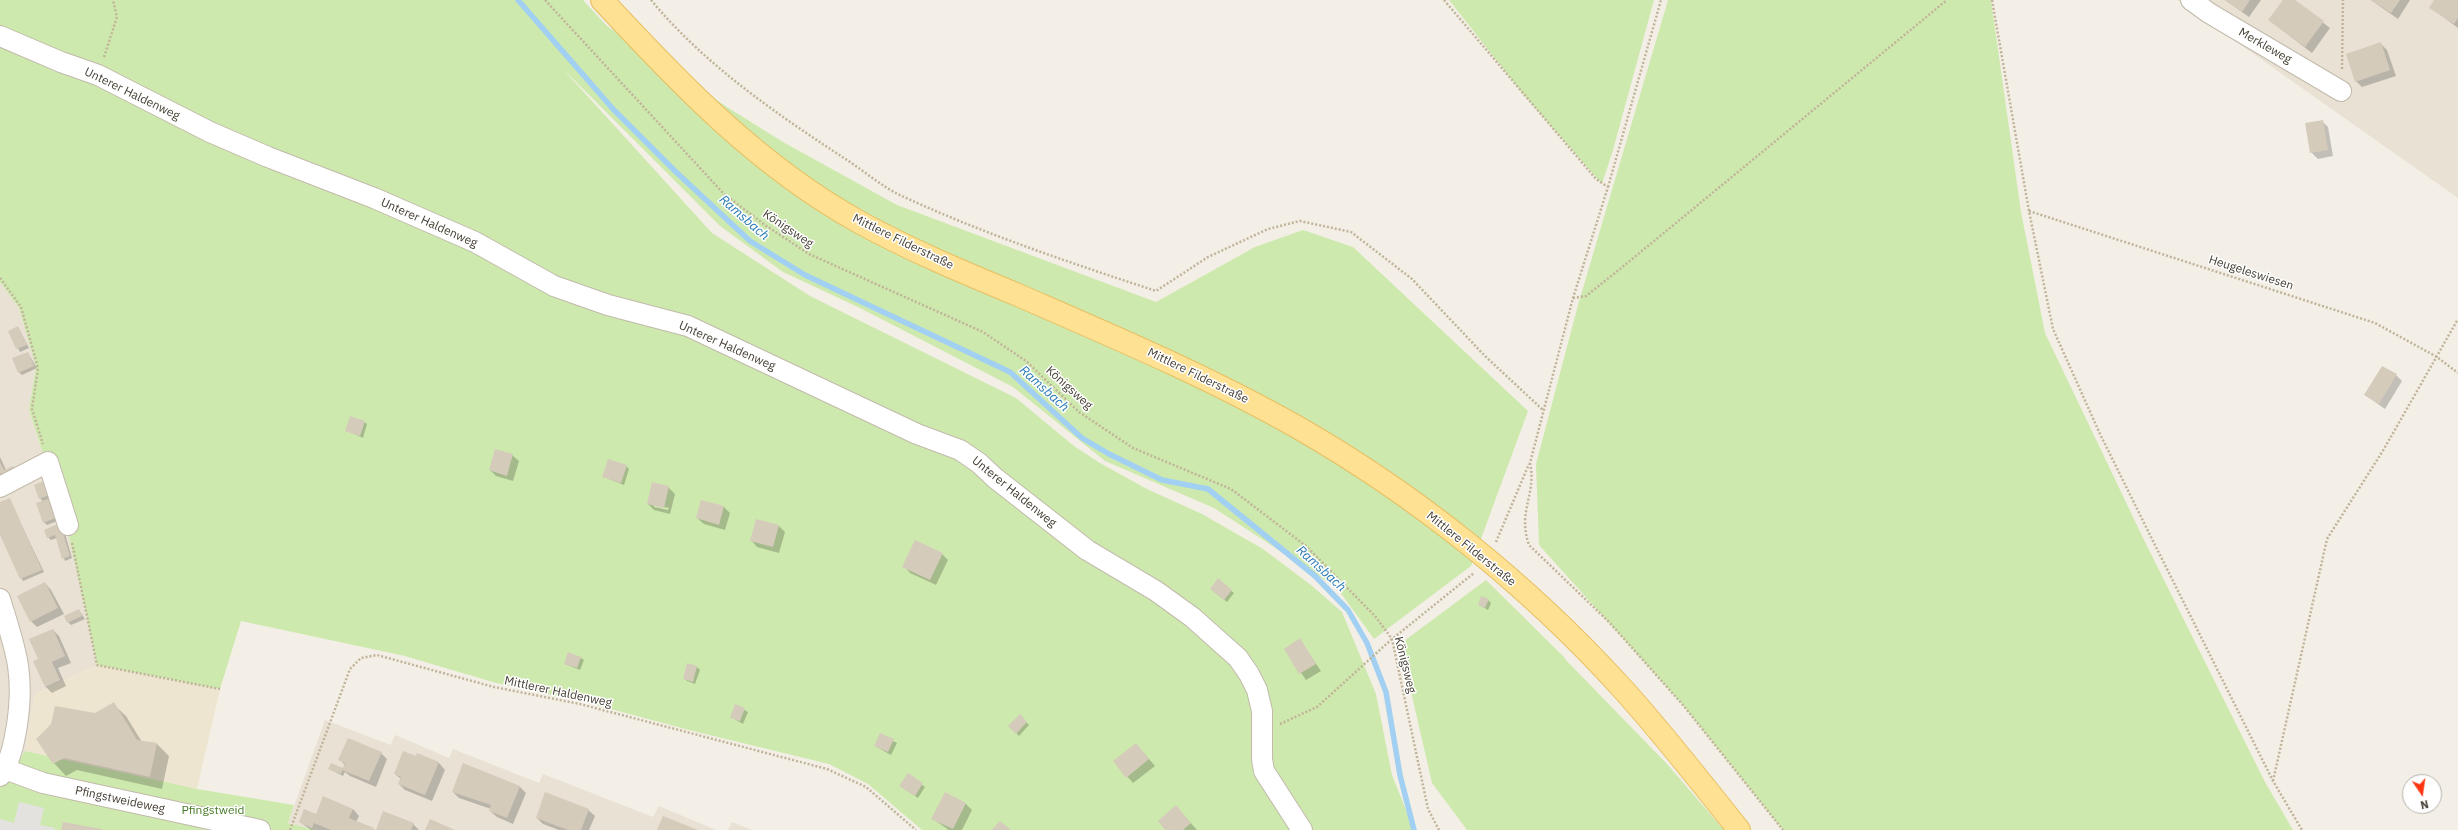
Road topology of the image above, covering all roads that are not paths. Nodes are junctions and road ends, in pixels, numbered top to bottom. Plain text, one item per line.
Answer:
1 (602, 0) edge
2 (2191, 0) edge
3 (0, 36) edge
4 (2337, 88) road end
5 (0, 487) edge
6 (68, 525) road end
7 (0, 599) edge
8 (2, 773) edge
9 (260, 830) edge
10 (1302, 830) edge
11 (1738, 830) edge

1 - 11 main road, Mittlere Filderstraße
2 - 4 street, Merkleweg
3 - 10 street, Unterer Haldenweg
5 - 6 street
7 - 8 street
8 - 9 street, Pfingstweideweg

